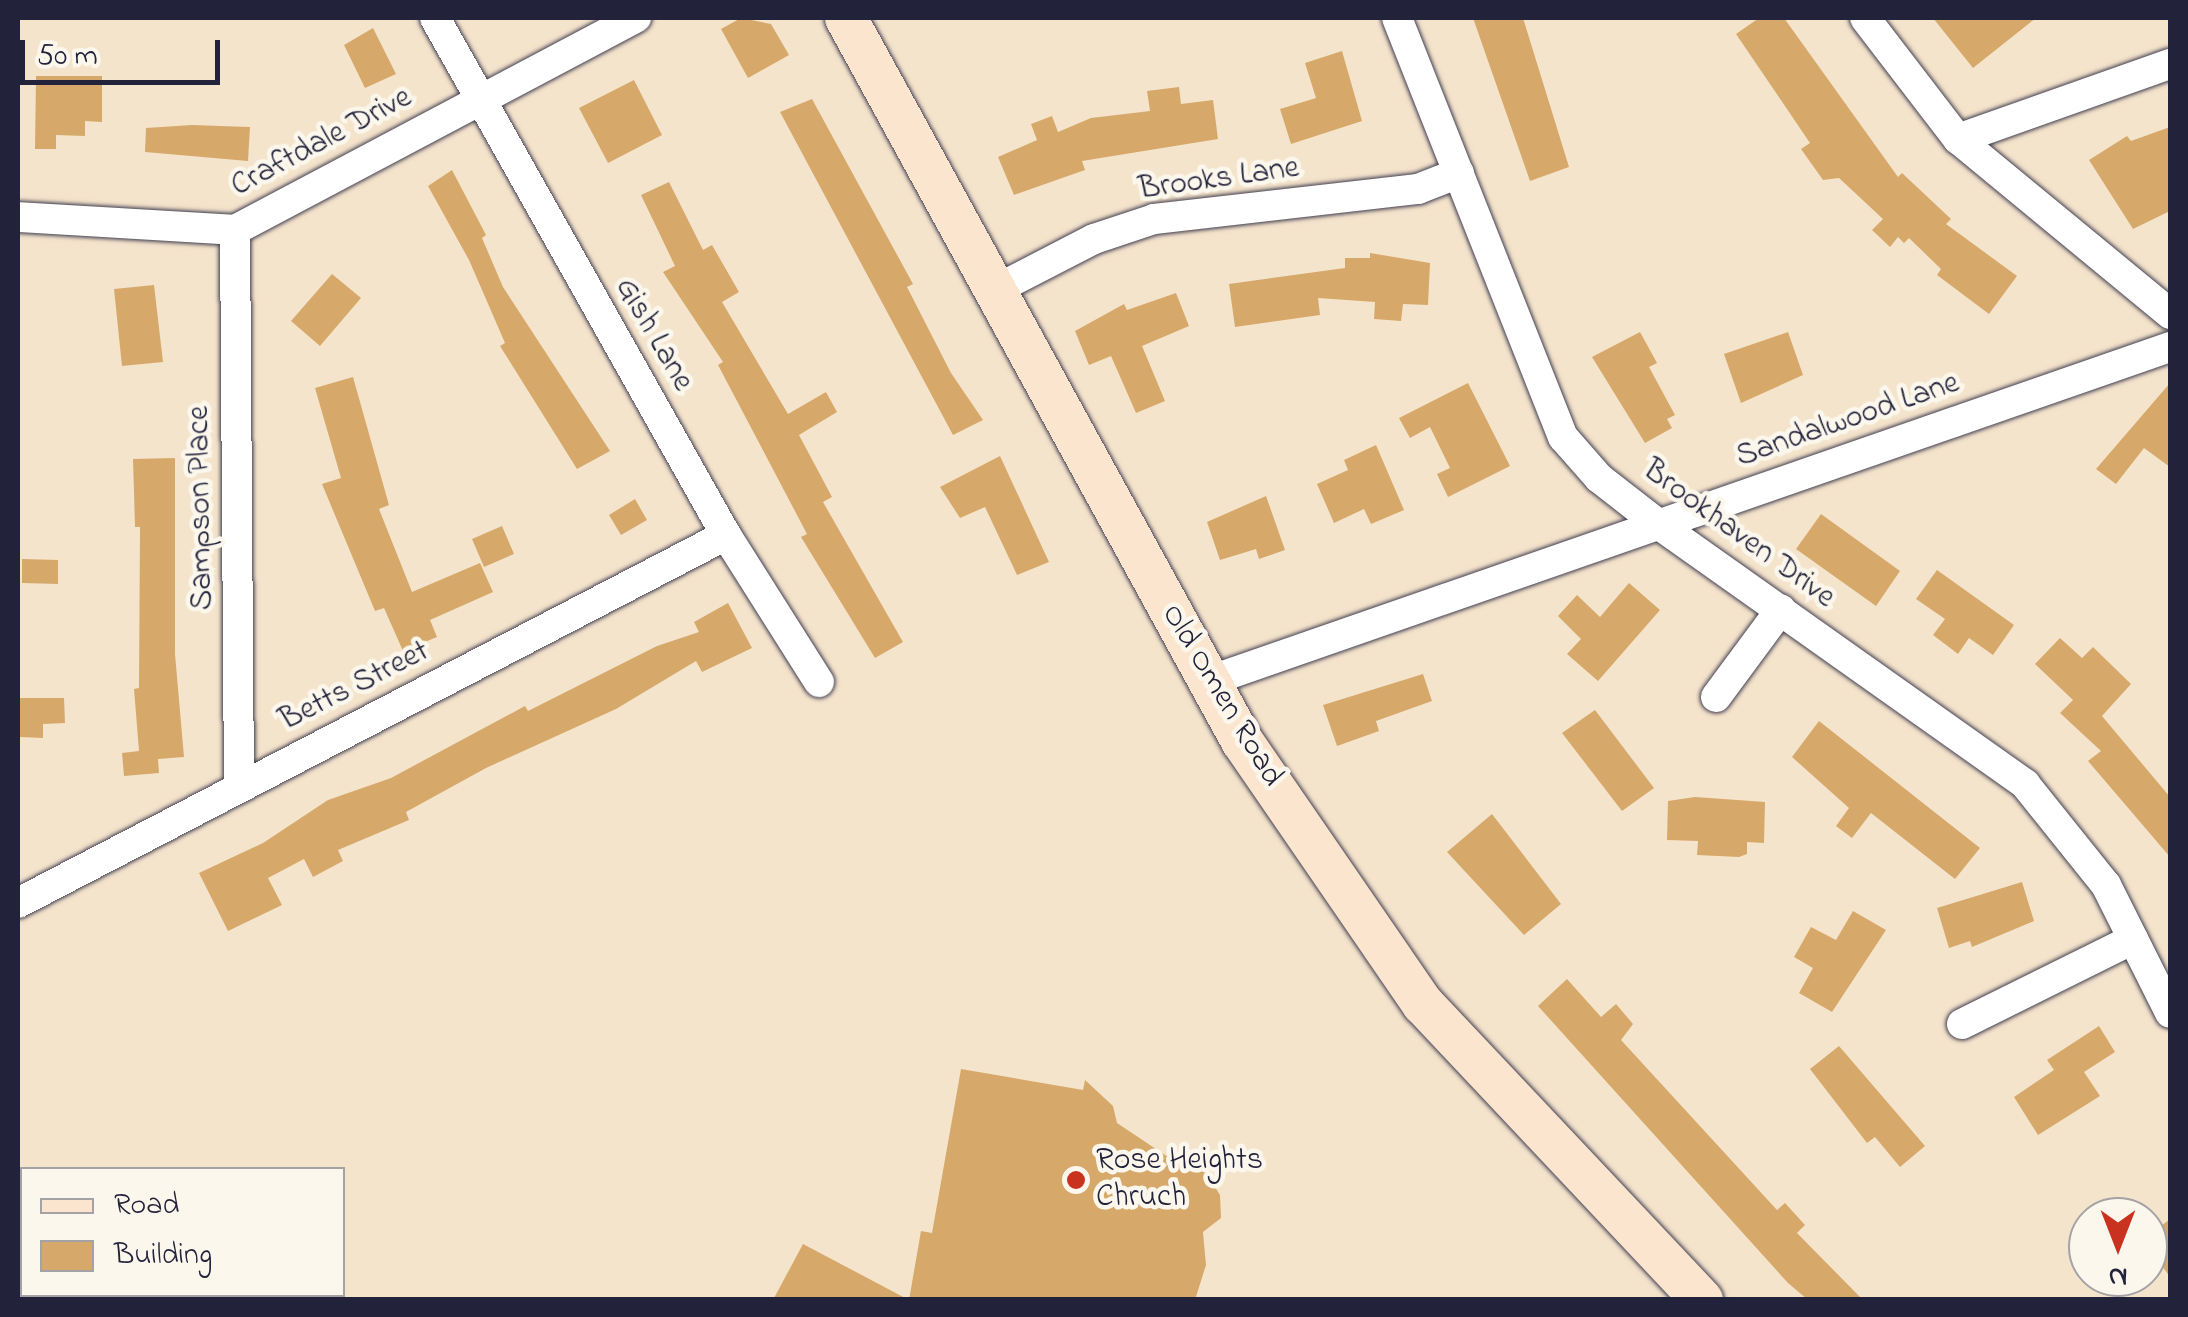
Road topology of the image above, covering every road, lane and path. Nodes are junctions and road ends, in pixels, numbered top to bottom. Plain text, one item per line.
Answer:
1 (435, 18) edge
2 (636, 18) edge
3 (846, 18) edge
4 (1397, 18) edge
5 (1865, 18) edge
6 (2170, 64) edge
7 (478, 98) junction
8 (1958, 139) junction
9 (1460, 173) junction
10 (18, 217) edge
11 (234, 230) junction
12 (998, 288) junction
13 (2170, 314) edge
14 (2170, 347) edge
15 (1658, 524) junction
16 (726, 535) junction
17 (1781, 609) junction
18 (1209, 681) junction
19 (819, 682) dead end
20 (1716, 697) dead end
21 (240, 786) junction
22 (18, 903) edge
23 (2133, 938) junction
24 (2170, 1013) edge
25 (1962, 1024) dead end
26 (1702, 1300) edge

1 - 7 street, Gish Lane
2 - 7 street, Craftdale Drive
3 - 12 street, Old Omen Road
4 - 9 street, Brookhaven Drive
5 - 8 street
6 - 8 street
7 - 11 street, Craftdale Drive
7 - 16 street, Gish Lane
8 - 13 street
9 - 12 street, Brooks Lane
9 - 15 street, Brookhaven Drive
10 - 11 street, Craftdale Drive
11 - 21 street, Sampson Place
12 - 18 street, Old Omen Road
14 - 15 street, Sandalwood Lane
15 - 17 street, Brookhaven Drive
15 - 18 street, Sandalwood Lane
16 - 19 street, Gish Lane
16 - 21 street, Betts Street
17 - 20 street
17 - 23 street, Brookhaven Drive
18 - 26 street, Old Omen Road
21 - 22 street, Betts Street
23 - 24 street, Brookhaven Drive
23 - 25 street

